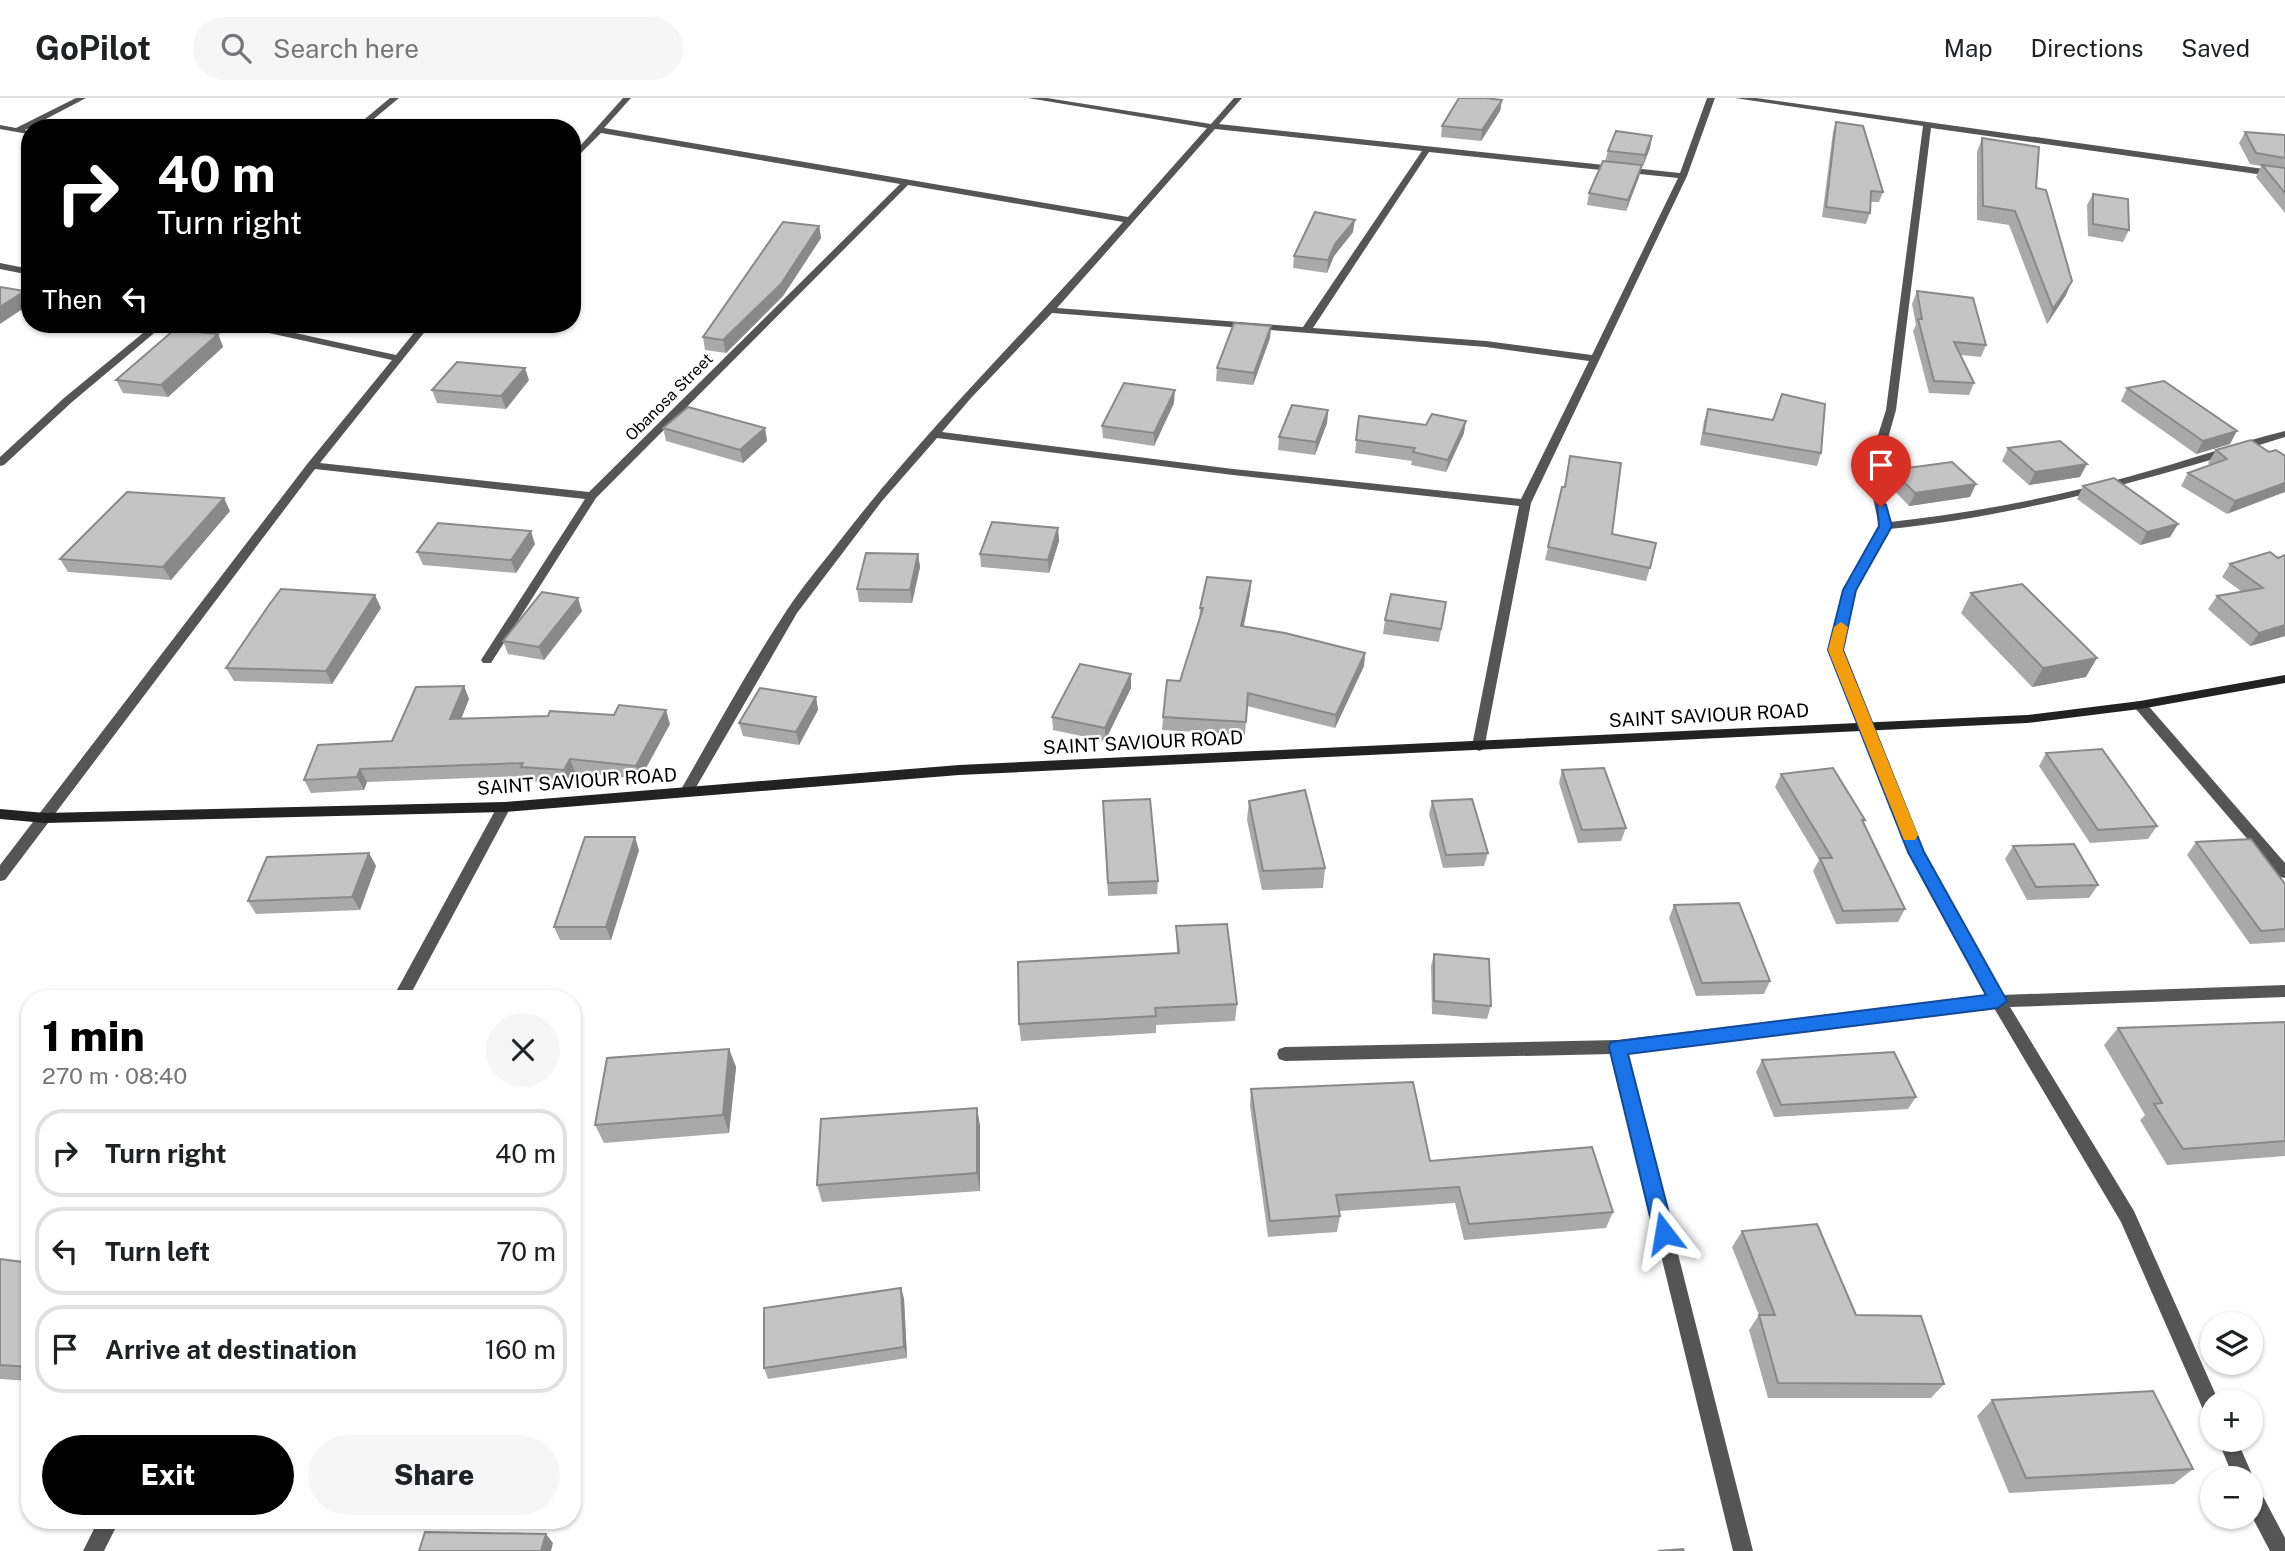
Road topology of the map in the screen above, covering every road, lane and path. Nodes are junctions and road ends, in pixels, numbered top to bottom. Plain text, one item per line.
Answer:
1 (82, 98) edge
2 (395, 98) edge
3 (627, 98) edge
4 (1032, 98) edge
5 (1238, 98) edge
6 (1711, 98) edge
7 (1739, 98) edge
8 (1792, 102) edge
9 (40, 119) edge
10 (369, 119) edge
11 (1211, 126) junction
12 (0, 127) edge
13 (1927, 127) junction
14 (21, 128) edge
15 (18, 130) junction
16 (600, 130) junction
17 (21, 131) edge
18 (1426, 149) junction
19 (581, 150) edge
20 (2285, 175) edge
21 (1683, 176) junction
22 (906, 182) junction
23 (1129, 220) junction
24 (0, 266) edge
25 (21, 270) edge
26 (1050, 310) junction
27 (1306, 330) junction
28 (149, 333) edge
29 (283, 333) edge
30 (418, 333) edge
31 (396, 358) junction
32 (1592, 358) junction
33 (934, 434) junction
34 (2285, 434) edge
35 (0, 463) edge
36 (312, 465) junction
37 (592, 496) junction
38 (1525, 503) junction
39 (1885, 526) junction
40 (487, 660) dead end
41 (2285, 679) edge
42 (2140, 705) junction
43 (1866, 727) junction
44 (1479, 746) junction
45 (686, 793) junction
46 (504, 807) junction
47 (0, 814) edge
48 (45, 818) junction
49 (2285, 873) edge
50 (0, 876) edge
51 (405, 990) edge
52 (2285, 991) edge
53 (1998, 1001) junction
54 (1618, 1047) junction
55 (1285, 1054) dead end
56 (2204, 1389) edge
57 (2263, 1517) edge
58 (104, 1529) edge
59 (93, 1551) edge
60 (1743, 1551) edge
61 (2281, 1551) edge

1 - 9 street
2 - 10 street
3 - 16 street
4 - 11 street
5 - 11 street
6 - 21 street
7 - 8 street
8 - 13 street
11 - 18 street
11 - 23 street
12 - 15 street
13 - 20 street
13 - 39 street
14 - 15 street
15 - 17 street
16 - 19 street
16 - 22 street
18 - 21 street
18 - 27 street
21 - 32 street
22 - 23 street
22 - 37 street, Obanosa Street
23 - 26 street
24 - 25 street
26 - 27 street
26 - 33 street
27 - 32 street
28 - 35 street
29 - 31 street
30 - 31 street
31 - 36 street
32 - 38 street
33 - 38 street
33 - 45 street
34 - 39 street
36 - 37 street
36 - 48 street
37 - 40 street, Obanosa Street
38 - 44 street
39 - 43 street
41 - 42 street, SAINT SAVIOUR ROAD
42 - 43 street, SAINT SAVIOUR ROAD
42 - 49 street
43 - 44 street, SAINT SAVIOUR ROAD
43 - 53 street
44 - 45 street, SAINT SAVIOUR ROAD
45 - 46 street, SAINT SAVIOUR ROAD
46 - 48 street, SAINT SAVIOUR ROAD
46 - 51 street
47 - 48 street, SAINT SAVIOUR ROAD
48 - 50 street
52 - 53 street
53 - 54 street
53 - 56 street
54 - 55 street
54 - 60 street
57 - 61 street
58 - 59 street

